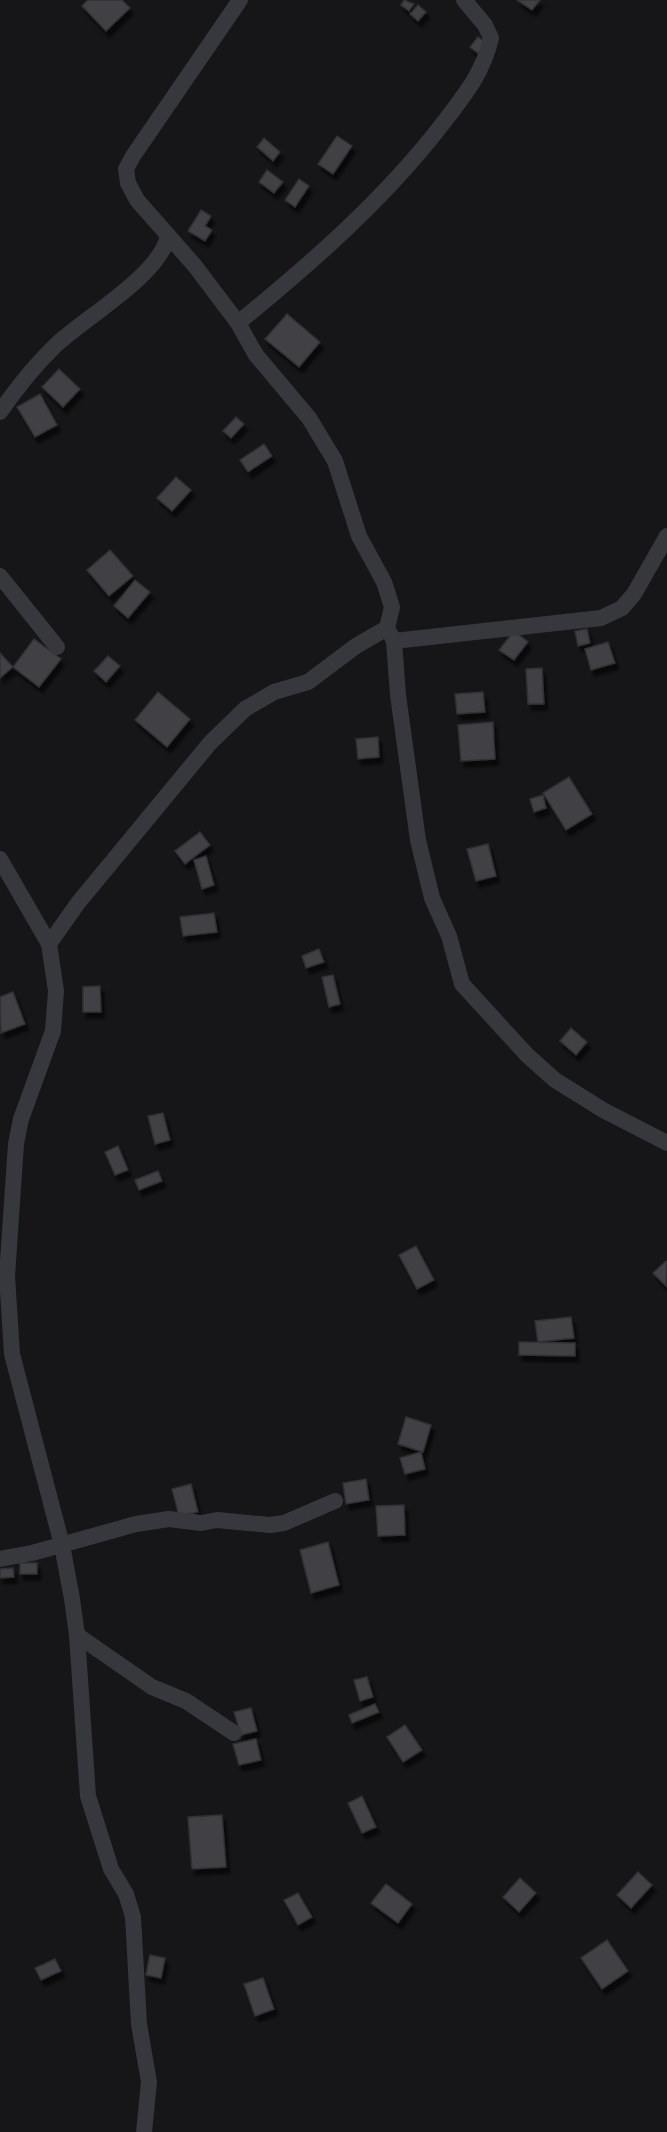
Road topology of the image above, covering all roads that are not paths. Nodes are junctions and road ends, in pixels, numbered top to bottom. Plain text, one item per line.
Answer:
1 (240, 0) edge
2 (464, 0) edge
3 (168, 235) junction
4 (238, 323) junction
5 (0, 412) edge
6 (667, 536) edge
7 (0, 576) edge
8 (391, 635) junction
9 (57, 647) dead end
10 (0, 858) edge
11 (49, 944) junction
12 (667, 1143) edge
13 (335, 1502) dead end
14 (62, 1545) junction
15 (0, 1559) edge
16 (77, 1635) junction
17 (234, 1733) dead end
18 (144, 2132) edge

1 - 3 street
2 - 4 street
3 - 4 street
3 - 5 street
4 - 8 street
6 - 8 street
7 - 9 street
8 - 11 street
8 - 12 street
10 - 11 street
11 - 14 street
13 - 14 street
14 - 15 street
14 - 16 street
16 - 17 street
16 - 18 street

